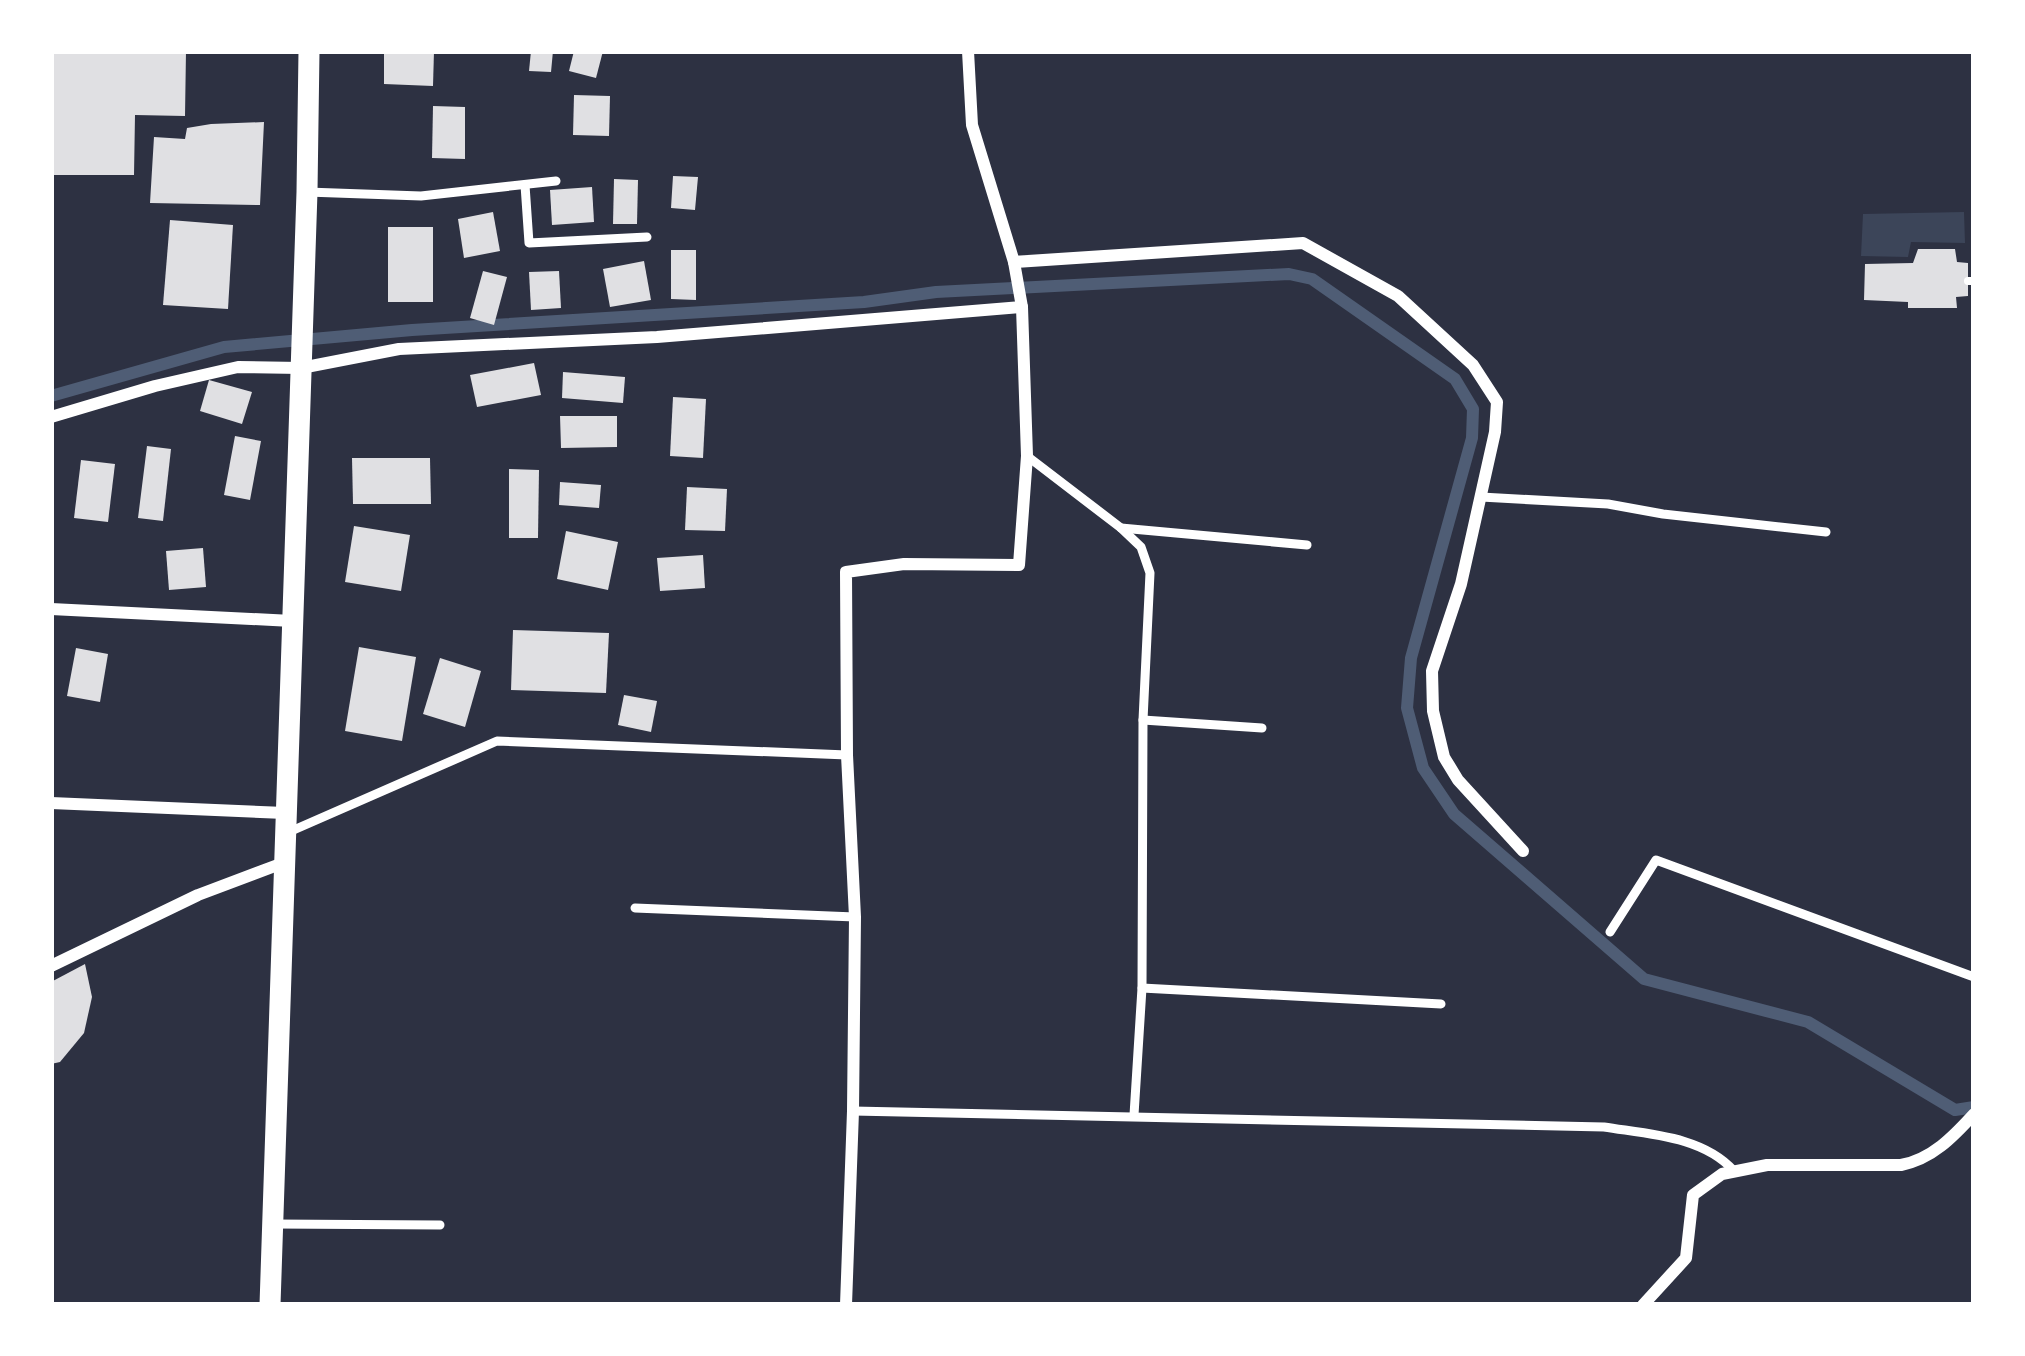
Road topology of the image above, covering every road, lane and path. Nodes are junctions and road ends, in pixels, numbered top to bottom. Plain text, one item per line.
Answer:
1 (308, 51) edge
2 (968, 51) edge
3 (556, 181) dead end
4 (525, 185) junction
5 (307, 192) junction
6 (647, 237) dead end
7 (1014, 262) junction
8 (1022, 307) junction
9 (301, 368) junction
10 (51, 417) edge
11 (1027, 456) junction
12 (1481, 497) junction
13 (1121, 528) junction
14 (1826, 532) dead end
15 (1307, 545) dead end
16 (51, 609) edge
17 (292, 620) junction
18 (1143, 720) junction
19 (1262, 728) dead end
20 (847, 754) junction
21 (51, 802) edge
22 (285, 824) junction
23 (1523, 851) dead end
24 (283, 863) junction
25 (634, 908) dead end
26 (855, 917) junction
27 (1610, 932) dead end
28 (51, 966) edge
29 (1974, 976) edge
30 (1142, 988) junction
31 (1441, 1004) dead end
32 (853, 1111) junction
33 (1974, 1114) edge
34 (1134, 1115) junction
35 (1734, 1171) junction
36 (272, 1224) junction
37 (440, 1225) dead end
38 (270, 1305) edge
39 (846, 1305) edge
40 (1643, 1305) edge

1 - 5 street
2 - 7 street
3 - 4 lane
4 - 5 lane
4 - 6 lane
5 - 9 street
7 - 8 street
7 - 12 street
8 - 9 street
8 - 11 street
9 - 10 street
9 - 17 street
11 - 13 lane
11 - 20 street
12 - 14 lane
12 - 23 street
13 - 15 lane
13 - 18 lane
16 - 17 street
17 - 22 street
18 - 19 lane
18 - 30 lane
20 - 22 lane
20 - 26 street
21 - 22 street
22 - 24 street
24 - 28 street
24 - 36 street
25 - 26 lane
26 - 32 street
27 - 29 lane
30 - 31 lane
30 - 34 lane
32 - 34 lane
32 - 39 street
33 - 35 street
34 - 35 lane
35 - 40 street
36 - 37 lane
36 - 38 street

